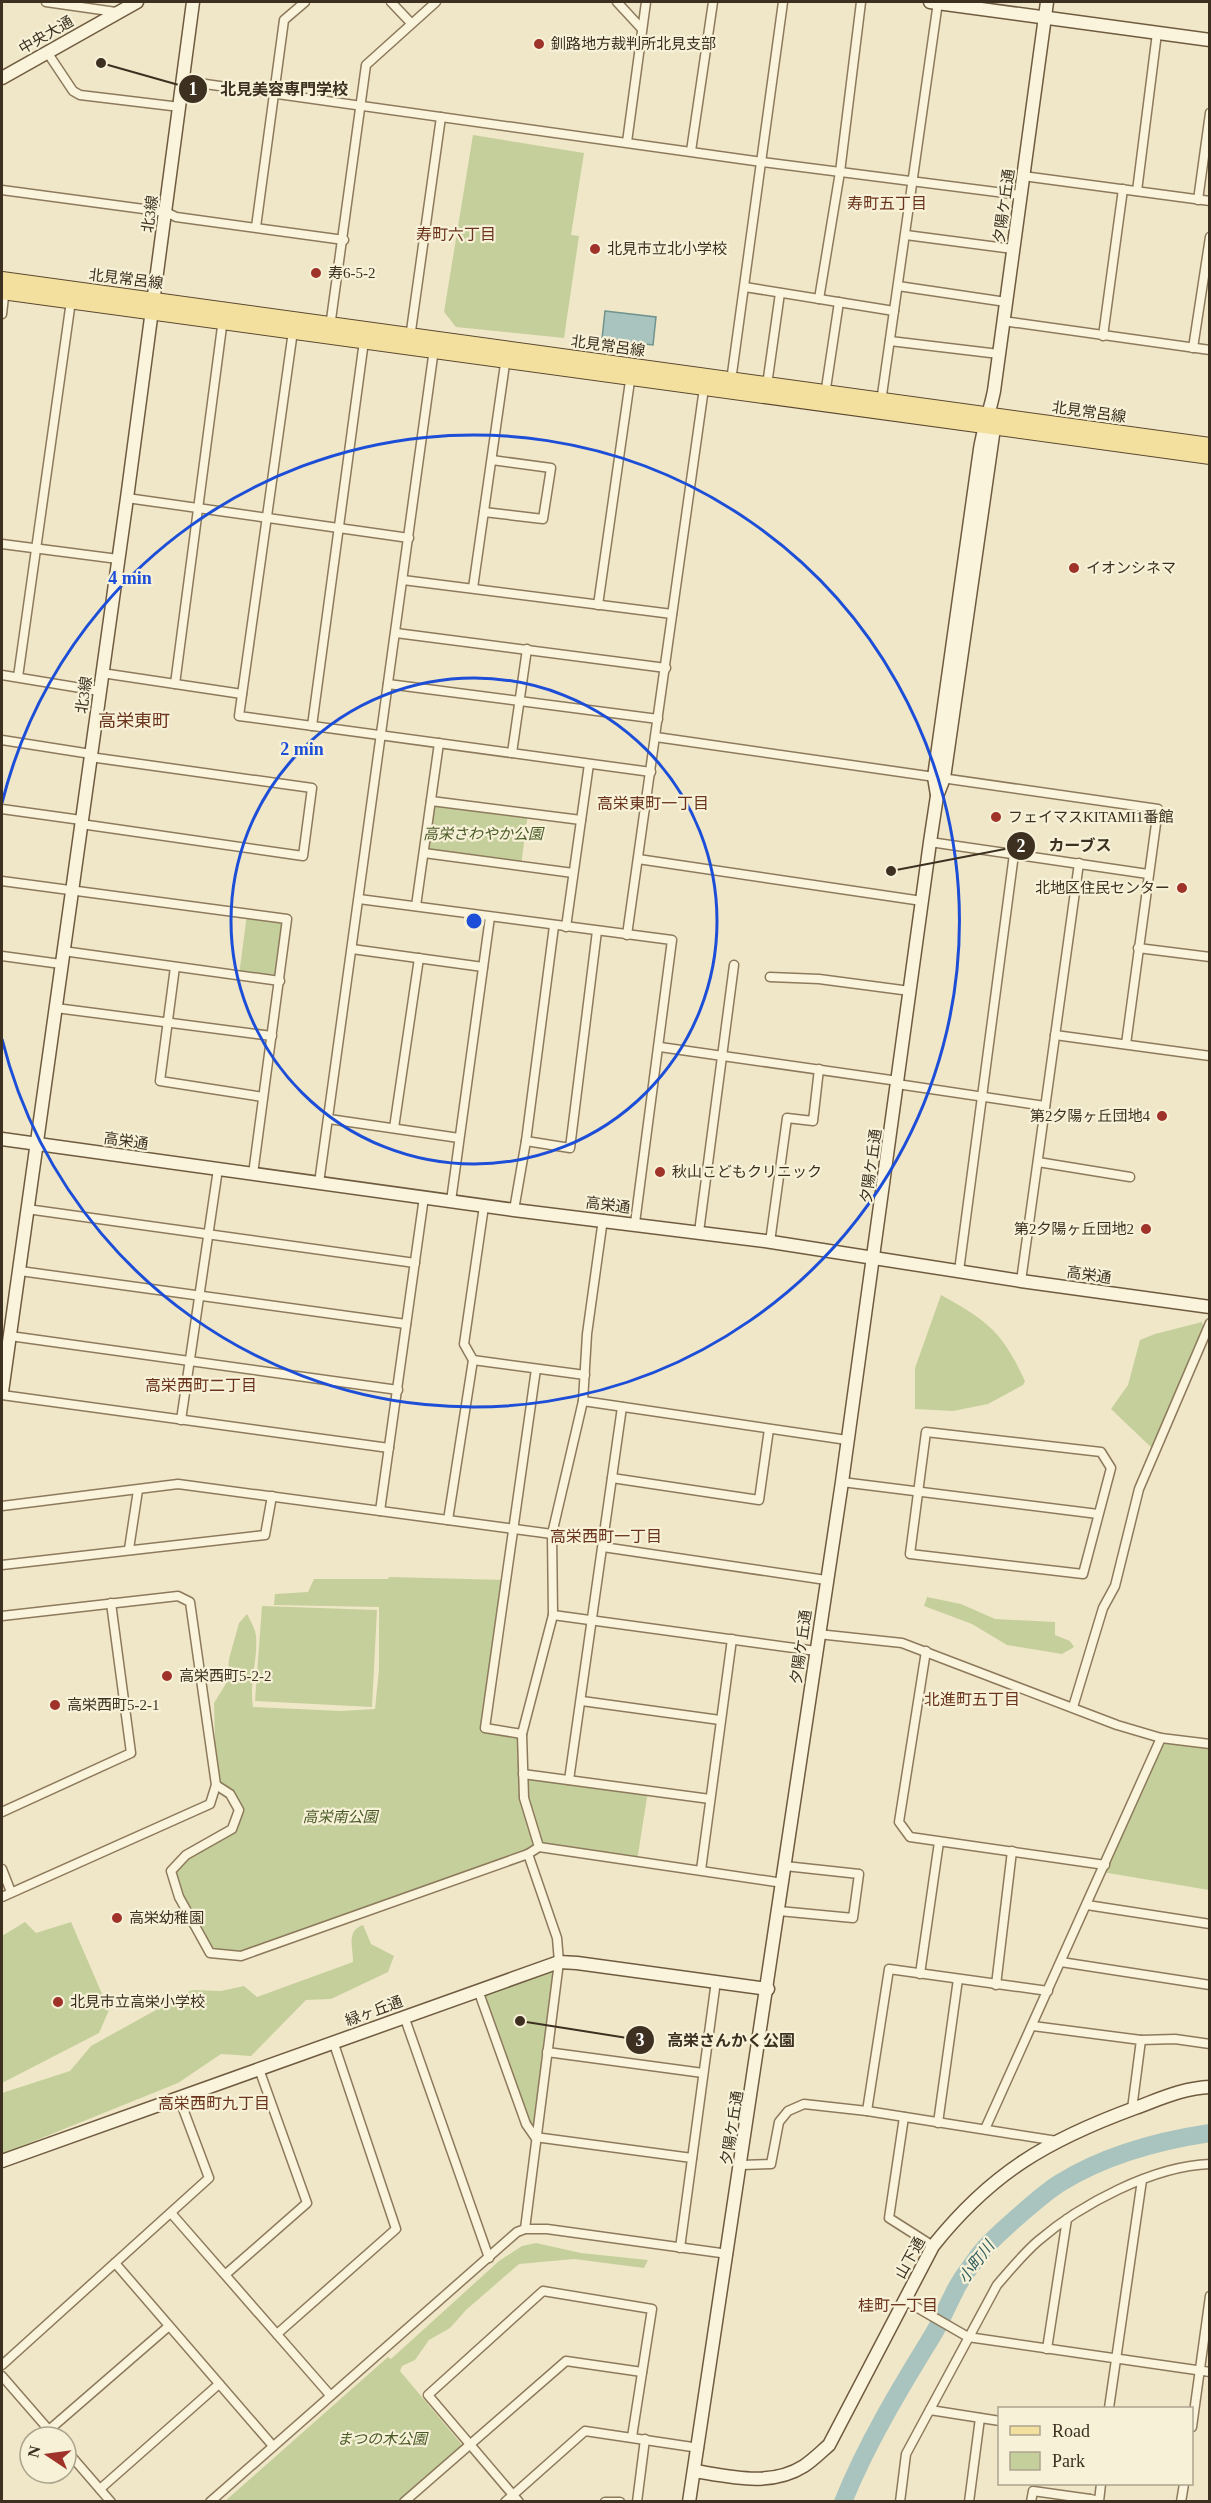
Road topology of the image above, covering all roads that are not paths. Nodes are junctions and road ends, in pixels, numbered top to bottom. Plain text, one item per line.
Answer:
1 (50, 2) edge
2 (137, 2) edge
3 (194, 2) edge
4 (305, 2) edge
5 (392, 2) edge
6 (436, 2) edge
7 (617, 2) edge
8 (646, 2) edge
9 (713, 2) edge
10 (783, 2) edge
11 (861, 2) edge
12 (936, 2) edge
13 (1047, 2) edge
14 (116, 12) junction
15 (1044, 19) junction
16 (411, 23) junction
17 (642, 29) junction
18 (1157, 33) junction
19 (1209, 40) edge
20 (47, 52) junction
21 (2, 78) edge
22 (184, 81) junction
23 (274, 93) junction
24 (361, 105) junction
25 (180, 107) junction
26 (1209, 113) edge
27 (441, 117) junction
28 (627, 142) junction
29 (691, 151) junction
30 (762, 162) junction
31 (840, 172) junction
32 (1023, 176) junction
33 (914, 182) junction
34 (1123, 189) junction
35 (2, 190) edge
36 (1137, 191) junction
37 (1020, 195) junction
38 (1198, 200) junction
39 (1209, 201) edge
40 (166, 212) junction
41 (256, 227) junction
42 (906, 234) junction
43 (1209, 237) edge
44 (344, 240) junction
45 (1013, 249) junction
46 (3, 286) edge
47 (898, 286) junction
48 (745, 287) junction
49 (780, 293) junction
50 (819, 299) junction
51 (71, 301) junction
52 (839, 302) junction
53 (1006, 302) junction
54 (152, 305) junction
55 (894, 311) junction
56 (2, 314) edge
57 (224, 315) junction
58 (1003, 321) junction
59 (330, 330) junction
60 (293, 331) junction
61 (1103, 336) junction
62 (364, 341) junction
63 (890, 341) junction
64 (409, 342) junction
65 (435, 345) junction
66 (1193, 348) junction
67 (1209, 350) edge
68 (506, 354) junction
69 (999, 354) junction
70 (631, 372) junction
71 (766, 385) junction
72 (731, 386) junction
73 (704, 387) junction
74 (825, 399) junction
75 (880, 406) junction
76 (989, 422) junction
77 (1209, 445) edge
78 (1209, 457) edge
79 (492, 460) junction
80 (127, 498) junction
81 (199, 508) junction
82 (484, 512) junction
83 (266, 517) junction
84 (338, 527) junction
85 (409, 538) junction
86 (2, 544) edge
87 (37, 548) junction
88 (118, 559) junction
89 (403, 580) junction
90 (473, 588) junction
91 (598, 605) junction
92 (672, 614) junction
93 (396, 633) junction
94 (527, 649) junction
95 (666, 668) junction
96 (102, 673) junction
97 (2, 675) edge
98 (18, 677) junction
99 (175, 684) junction
100 (388, 684) junction
101 (99, 691) junction
102 (242, 694) junction
103 (520, 702) junction
104 (658, 719) junction
105 (312, 726) junction
106 (381, 735) junction
107 (656, 737) junction
108 (2, 740) edge
109 (439, 743) junction
110 (512, 753) junction
111 (90, 755) junction
112 (590, 764) junction
113 (651, 772) junction
114 (939, 778) junction
115 (431, 801) junction
116 (2, 809) edge
117 (581, 820) junction
118 (81, 822) junction
119 (930, 842) junction
120 (424, 853) junction
121 (1014, 854) junction
122 (638, 859) junction
123 (1079, 863) junction
124 (573, 873) junction
125 (1148, 874) junction
126 (2, 881) edge
127 (72, 891) junction
128 (359, 899) junction
129 (922, 901) junction
130 (416, 906) junction
131 (490, 917) junction
132 (554, 926) junction
133 (566, 927) junction
134 (597, 931) junction
135 (627, 935) junction
136 (1138, 948) junction
137 (352, 949) junction
138 (2, 956) edge
139 (62, 957) junction
140 (1209, 957) edge
141 (419, 958) junction
142 (734, 966) dead end
143 (176, 967) junction
144 (483, 967) junction
145 (770, 977) dead end
146 (280, 981) junction
147 (910, 991) junction
148 (56, 1008) junction
149 (168, 1022) junction
150 (1056, 1035) junction
151 (272, 1036) junction
152 (1126, 1044) junction
153 (660, 1047) junction
154 (723, 1055) junction
155 (1209, 1056) edge
156 (819, 1069) junction
157 (898, 1082) junction
158 (263, 1097) junction
159 (983, 1097) junction
160 (1045, 1106) junction
161 (329, 1119) junction
162 (394, 1128) junction
163 (459, 1137) junction
164 (2, 1139) edge
165 (526, 1141) junction
166 (36, 1144) junction
167 (1038, 1162) junction
168 (218, 1169) junction
169 (253, 1174) junction
170 (1130, 1176) dead end
171 (319, 1183) junction
172 (424, 1197) junction
173 (451, 1201) junction
174 (484, 1206) junction
175 (27, 1209) junction
176 (514, 1210) junction
177 (603, 1219) junction
178 (635, 1223) junction
179 (699, 1232) junction
180 (207, 1233) junction
181 (770, 1242) junction
182 (874, 1257) junction
183 (415, 1263) junction
184 (20, 1271) junction
185 (959, 1272) junction
186 (1021, 1281) junction
187 (199, 1296) junction
188 (1209, 1307) edge
189 (1209, 1323) edge
190 (406, 1324) junction
191 (7, 1338) edge
192 (473, 1360) junction
193 (190, 1362) junction
194 (536, 1369) junction
195 (585, 1376) junction
196 (398, 1390) junction
197 (2, 1394) edge
198 (583, 1401) junction
199 (622, 1407) junction
200 (181, 1420) junction
201 (769, 1429) junction
202 (847, 1440) junction
203 (389, 1448) junction
204 (612, 1478) junction
205 (842, 1482) junction
206 (138, 1490) junction
207 (917, 1492) junction
208 (272, 1496) junction
209 (2, 1506) edge
210 (380, 1511) junction
211 (1098, 1514) junction
212 (448, 1520) junction
213 (513, 1529) junction
214 (552, 1534) junction
215 (603, 1547) junction
216 (129, 1550) junction
217 (2, 1564) edge
218 (826, 1580) junction
219 (111, 1603) junction
220 (553, 1615) junction
221 (2, 1616) edge
222 (593, 1619) junction
223 (818, 1634) junction
224 (732, 1639) junction
225 (816, 1651) junction
226 (926, 1651) junction
227 (582, 1701) junction
228 (1073, 1707) junction
229 (720, 1720) junction
230 (522, 1734) junction
231 (1161, 1738) junction
232 (1209, 1744) edge
233 (523, 1774) junction
234 (569, 1780) junction
235 (216, 1785) junction
236 (710, 1799) junction
237 (2, 1812) edge
238 (939, 1842) junction
239 (539, 1847) junction
240 (1012, 1851) junction
241 (528, 1854) junction
242 (1105, 1865) junction
243 (785, 1866) junction
244 (2, 1869) edge
245 (701, 1870) junction
246 (783, 1883) junction
247 (11, 1892) junction
248 (2, 1897) edge
249 (1087, 1905) junction
250 (779, 1911) junction
251 (1209, 1924) edge
252 (559, 1962) junction
253 (1061, 1962) junction
254 (920, 1974) junction
255 (958, 1980) junction
256 (716, 1981) junction
257 (996, 1985) junction
258 (1209, 1985) edge
259 (768, 1989) junction
260 (478, 1990) junction
261 (1048, 1991) junction
262 (404, 2016) junction
263 (1033, 2026) junction
264 (1141, 2040) junction
265 (333, 2041) junction
266 (1209, 2044) edge
267 (547, 2052) junction
268 (259, 2069) junction
269 (703, 2073) junction
270 (1209, 2087) edge
271 (179, 2098) junction
272 (1132, 2109) junction
273 (867, 2111) junction
274 (904, 2117) junction
275 (938, 2122) junction
276 (985, 2129) junction
277 (535, 2137) junction
278 (1058, 2141) junction
279 (692, 2158) junction
280 (2, 2161) edge
281 (1209, 2164) edge
282 (741, 2165) junction
283 (1142, 2180) junction
284 (171, 2213) junction
285 (1067, 2219) junction
286 (525, 2229) junction
287 (933, 2246) junction
288 (680, 2247) junction
289 (728, 2254) junction
290 (489, 2258) junction
291 (115, 2263) junction
292 (226, 2274) junction
293 (1209, 2296) edge
294 (904, 2300) junction
295 (169, 2326) junction
296 (277, 2334) junction
297 (968, 2337) junction
298 (1047, 2349) junction
299 (1118, 2360) junction
300 (2, 2365) edge
301 (1199, 2370) junction
302 (642, 2372) junction
303 (1209, 2372) edge
304 (2, 2376) edge
305 (219, 2384) junction
306 (330, 2395) junction
307 (1109, 2407) edge
308 (930, 2410) junction
309 (1193, 2413) edge
310 (980, 2418) junction
311 (998, 2421) edge
312 (45, 2425) edge
313 (61, 2425) edge
314 (632, 2437) junction
315 (645, 2439) junction
316 (470, 2445) junction
317 (273, 2446) junction
318 (699, 2448) junction
319 (78, 2464) edge
320 (694, 2471) junction
321 (1101, 2485) edge
322 (1184, 2485) edge
323 (100, 2489) junction
324 (516, 2498) edge
325 (1090, 2500) edge
326 (111, 2502) edge
327 (210, 2502) edge
328 (404, 2502) edge
329 (505, 2502) edge
330 (605, 2502) edge
331 (620, 2502) edge
332 (637, 2502) edge
333 (689, 2502) edge
334 (900, 2502) edge
335 (969, 2502) edge
336 (1032, 2502) edge
337 (1181, 2502) edge

1 - 14 street
2 - 14 street, 中央大通
3 - 22 street, 北3線
4 - 23 street
5 - 16 street
6 - 16 street
7 - 17 street
8 - 17 street
9 - 29 street
10 - 30 street
11 - 31 street
12 - 15 street
12 - 33 street
13 - 15 street, 夕陽ケ丘通
14 - 20 street, 中央大通
15 - 18 street
15 - 32 street, 夕陽ケ丘通
16 - 24 street
17 - 28 street
18 - 19 street
18 - 36 street
20 - 21 street, 中央大通
20 - 25 street
22 - 23 street
22 - 25 street, 北3線
23 - 24 street
23 - 41 street
24 - 27 street
24 - 44 street
25 - 40 street, 北3線
26 - 38 street
27 - 28 street
27 - 64 street
28 - 29 street
29 - 30 street
30 - 31 street
30 - 48 street
31 - 33 street
31 - 50 street
32 - 34 street
32 - 37 street, 夕陽ケ丘通
33 - 37 street
33 - 42 street
34 - 36 street
34 - 61 street
35 - 40 street
36 - 38 street
37 - 45 street, 夕陽ケ丘通
38 - 39 street
40 - 41 street
40 - 54 street, 北3線
41 - 44 street
42 - 45 street
42 - 47 street
43 - 66 street
44 - 59 street
45 - 53 street, 夕陽ケ丘通
46 - 51 main road, 北見常呂線
46 - 54 main road, 北見常呂線
46 - 56 street
47 - 53 street
47 - 55 street
48 - 49 street
48 - 72 street
49 - 50 street
49 - 71 street
50 - 52 street
51 - 54 main road, 北見常呂線
51 - 87 street
52 - 55 street
52 - 74 street
53 - 58 street, 夕陽ケ丘通
54 - 57 main road, 北見常呂線
54 - 80 street, 北3線
55 - 63 street
57 - 59 main road, 北見常呂線
57 - 60 main road, 北見常呂線
57 - 81 street
58 - 61 street
58 - 69 street, 夕陽ケ丘通
59 - 60 main road, 北見常呂線
59 - 62 main road, 北見常呂線
59 - 64 main road, 北見常呂線
60 - 83 street
61 - 66 street
62 - 64 main road, 北見常呂線
62 - 84 street
63 - 69 street
63 - 75 street
64 - 65 main road, 北見常呂線
65 - 68 main road, 北見常呂線
65 - 85 street
66 - 67 street
68 - 70 main road, 北見常呂線
68 - 79 street
69 - 76 street, 夕陽ケ丘通
70 - 72 main road, 北見常呂線
70 - 73 main road, 北見常呂線
70 - 91 street
71 - 72 main road, 北見常呂線
71 - 74 main road, 北見常呂線
72 - 73 main road, 北見常呂線
72 - 74 main road, 北見常呂線
73 - 92 street
74 - 75 main road, 北見常呂線
75 - 76 main road, 北見常呂線
76 - 77 main road, 北見常呂線
76 - 78 main road, 北見常呂線
76 - 114 street, 夕陽ケ丘通
79 - 82 street
79 - 82 street
80 - 81 street
80 - 88 street, 北3線
81 - 83 street
81 - 99 street
82 - 90 street
83 - 84 street
83 - 102 street
84 - 85 street
84 - 105 street
85 - 89 street
86 - 87 street
87 - 88 street
87 - 98 street
88 - 96 street, 北3線
89 - 90 street
89 - 93 street
90 - 91 street
91 - 92 street
92 - 95 street
93 - 94 street
93 - 100 street
94 - 95 street
94 - 103 street
95 - 104 street
96 - 99 street
96 - 101 street, 北3線
97 - 98 street
98 - 101 street
99 - 102 street
100 - 103 street
100 - 106 street
101 - 111 street, 北3線
102 - 105 street
103 - 104 street
103 - 110 street
104 - 107 street
105 - 106 street
106 - 109 street
106 - 128 street
107 - 113 street
107 - 114 street
108 - 111 street
109 - 110 street
109 - 115 street
110 - 112 street
111 - 118 street, 北3線
111 - 118 street
112 - 113 street
112 - 117 street
113 - 122 street
114 - 119 street, 夕陽ケ丘通
114 - 125 street
115 - 117 street
115 - 120 street
116 - 118 street
117 - 124 street
118 - 127 street, 北3線
119 - 121 street
119 - 129 street, 夕陽ケ丘通
120 - 124 street
120 - 130 street
121 - 123 street
121 - 159 street
122 - 129 street
122 - 135 street
123 - 125 street
123 - 150 street
124 - 133 street
125 - 136 street
126 - 127 street
127 - 139 street, 北3線
127 - 146 street
128 - 130 street
128 - 137 street
129 - 147 street, 夕陽ケ丘通
130 - 131 street
131 - 132 street
131 - 144 street
132 - 133 street
132 - 165 street
133 - 134 street
134 - 135 street
134 - 165 street
135 - 153 street
136 - 140 street
136 - 152 street
137 - 141 street
137 - 161 street
138 - 139 street
139 - 143 street
139 - 148 street, 北3線
141 - 144 street
141 - 162 street
142 - 154 street
143 - 146 street
143 - 149 street
144 - 163 street
145 - 147 street
146 - 151 street
147 - 157 street, 夕陽ケ丘通
148 - 149 street
148 - 166 street, 北3線
149 - 151 street
149 - 158 street
150 - 152 street
150 - 160 street
151 - 158 street
152 - 155 street
153 - 154 street
153 - 178 street
154 - 156 street
154 - 179 street
156 - 157 street
156 - 181 street
157 - 159 street
157 - 182 street, 夕陽ケ丘通
158 - 169 street
159 - 160 street
159 - 185 street
160 - 167 street
161 - 162 street
161 - 171 street
162 - 163 street
163 - 173 street
164 - 166 street, 高栄通
165 - 176 street
166 - 168 street, 高栄通
166 - 175 street, 北3線
167 - 170 street
167 - 186 street
168 - 169 street, 高栄通
168 - 180 street
169 - 171 street, 高栄通
171 - 172 street, 高栄通
172 - 173 street, 高栄通
172 - 183 street
173 - 174 street, 高栄通
174 - 176 street, 高栄通
174 - 192 street
175 - 180 street
175 - 184 street, 北3線
176 - 177 street, 高栄通
177 - 178 street, 高栄通
177 - 195 street
178 - 179 street, 高栄通
179 - 181 street, 高栄通
180 - 183 street
180 - 187 street
181 - 182 street, 高栄通
182 - 185 street, 高栄通
182 - 202 street, 夕陽ケ丘通
183 - 190 street
184 - 187 street
184 - 191 street, 北3線
185 - 186 street, 高栄通
186 - 188 street, 高栄通
187 - 190 street
187 - 193 street
189 - 228 street
190 - 196 street
191 - 193 street
191 - 197 street, 北3線
192 - 194 street
192 - 212 street
193 - 196 street
193 - 200 street
194 - 195 street
194 - 213 street
195 - 198 street
196 - 203 street
197 - 200 street
198 - 199 street
198 - 214 street
199 - 201 street
199 - 204 street
200 - 203 street
201 - 202 street
201 - 204 street
202 - 205 street, 夕陽ケ丘通
203 - 210 street
204 - 215 street
205 - 207 street
205 - 218 street, 夕陽ケ丘通
206 - 208 street
206 - 209 street
206 - 216 street
207 - 211 street
207 - 211 street
207 - 211 street
208 - 210 street
208 - 216 street
210 - 212 street
212 - 213 street
213 - 214 street
213 - 230 street
214 - 220 street
215 - 218 street
215 - 222 street
216 - 217 street
218 - 223 street, 夕陽ケ丘通
219 - 221 street
219 - 235 street
219 - 237 street
220 - 222 street
220 - 230 street
222 - 224 street
222 - 227 street
223 - 225 street, 夕陽ケ丘通
223 - 226 street
224 - 225 street
224 - 229 street
225 - 243 street, 夕陽ケ丘通
226 - 228 street
226 - 238 street
227 - 229 street
227 - 234 street
228 - 231 street
229 - 236 street
230 - 233 street
231 - 232 street
231 - 242 street
233 - 234 street
233 - 239 street
234 - 236 street
235 - 241 street
235 - 247 street
236 - 245 street
238 - 240 street
238 - 254 street
239 - 241 street
239 - 245 street
240 - 242 street
240 - 257 street
241 - 252 street
242 - 249 street
243 - 246 street, 夕陽ケ丘通
243 - 250 street
244 - 247 street
245 - 246 street
246 - 250 street, 夕陽ケ丘通
247 - 248 street
249 - 251 street
249 - 253 street
250 - 259 street, 夕陽ケ丘通
252 - 256 street, 緑ヶ丘通
252 - 260 street, 緑ヶ丘通
252 - 267 street
253 - 258 street
253 - 261 street
254 - 255 street
254 - 273 street
255 - 257 street
255 - 275 street
256 - 259 street, 緑ヶ丘通
256 - 269 street
257 - 261 street
259 - 282 street, 夕陽ケ丘通
260 - 262 street, 緑ヶ丘通
260 - 277 street
261 - 263 street
262 - 265 street, 緑ヶ丘通
262 - 290 street
263 - 264 street
263 - 276 street
264 - 266 street
264 - 272 street
265 - 268 street, 緑ヶ丘通
265 - 296 street
267 - 269 street
267 - 277 street
268 - 271 street, 緑ヶ丘通
268 - 292 street
269 - 279 street
270 - 272 street, 山下通
271 - 280 street, 緑ヶ丘通
271 - 284 street
272 - 278 street, 山下通
273 - 274 street
273 - 282 street
274 - 275 street
274 - 287 street
275 - 276 street
276 - 278 street
277 - 279 street
277 - 286 street
278 - 287 street, 山下通
279 - 288 street
281 - 283 street
282 - 289 street, 夕陽ケ丘通
283 - 285 street
283 - 299 street
284 - 291 street
284 - 292 street
285 - 297 street
285 - 298 street
286 - 288 street
286 - 290 street
287 - 294 street, 山下通
288 - 289 street
289 - 318 street, 夕陽ケ丘通
290 - 306 street
291 - 295 street
291 - 300 street
292 - 296 street
293 - 301 street
294 - 297 street
294 - 320 street, 山下通
295 - 305 street
295 - 313 street
296 - 306 street
297 - 298 street
297 - 308 street
298 - 299 street
299 - 301 street
299 - 307 street
301 - 303 street
301 - 309 street
302 - 314 street
302 - 316 street
302 - 316 street
304 - 312 street
305 - 317 street
305 - 323 street
306 - 317 street
308 - 310 street
308 - 334 street
310 - 311 street
310 - 335 street
314 - 315 street
314 - 324 street
315 - 318 street
315 - 332 street
316 - 324 street
316 - 328 street
317 - 327 street
318 - 320 street, 夕陽ケ丘通
319 - 323 street
320 - 333 street, 夕陽ケ丘通
321 - 325 street
322 - 337 street
323 - 326 street
324 - 329 street
325 - 336 street
330 - 331 street

